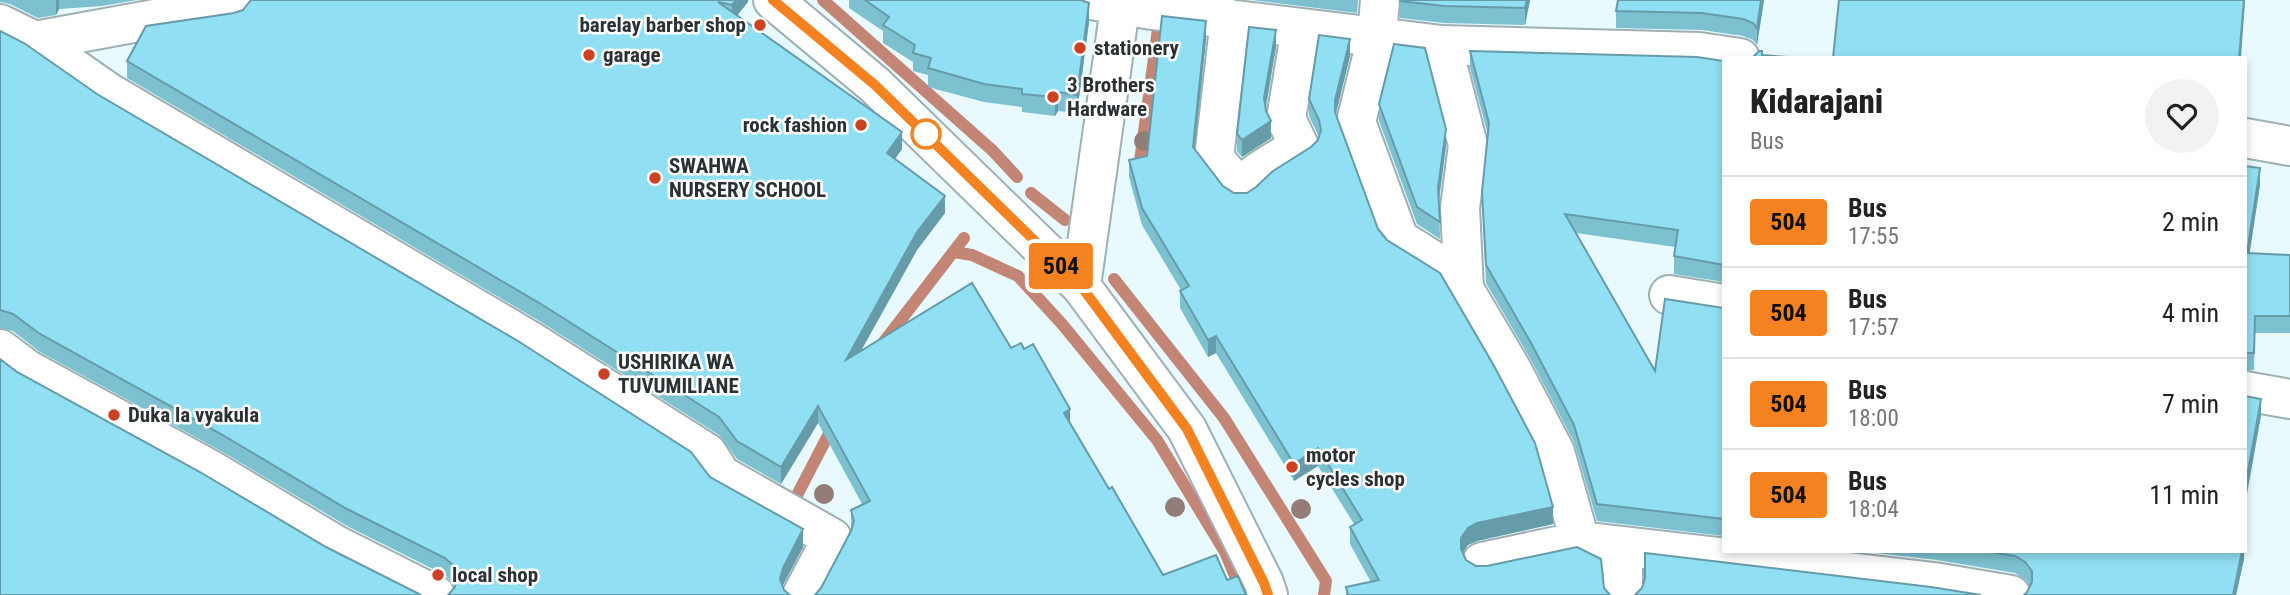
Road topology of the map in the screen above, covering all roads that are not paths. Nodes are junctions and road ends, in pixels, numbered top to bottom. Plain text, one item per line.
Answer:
1 (237, 0) edge
2 (773, 0) edge
3 (1130, 5) edge
4 (1230, 19) junction
5 (1378, 19) edge
6 (0, 24) edge
7 (1301, 28) junction
8 (35, 41) junction
9 (1442, 45) junction
10 (1726, 56) edge
11 (2247, 138) edge
12 (2290, 146) edge
13 (1081, 286) junction
14 (1464, 289) junction
15 (1669, 295) dead end
16 (1722, 304) edge
17 (0, 349) edge
18 (2247, 391) edge
19 (2290, 398) edge
20 (1580, 541) junction
21 (1482, 562) dead end
22 (435, 595) edge
23 (802, 595) edge
24 (1268, 595) edge
25 (1623, 595) edge
26 (2011, 595) edge

1 - 8 street
2 - 13 street
3 - 4 street
3 - 13 street
4 - 7 street
4 - 7 street
5 - 7 street
5 - 9 street
5 - 14 street
6 - 8 street
8 - 23 street
9 - 10 street
9 - 14 street
11 - 12 street
13 - 24 street
14 - 20 street
15 - 16 street
17 - 22 street
18 - 19 street
20 - 21 street
20 - 25 street
20 - 26 street

